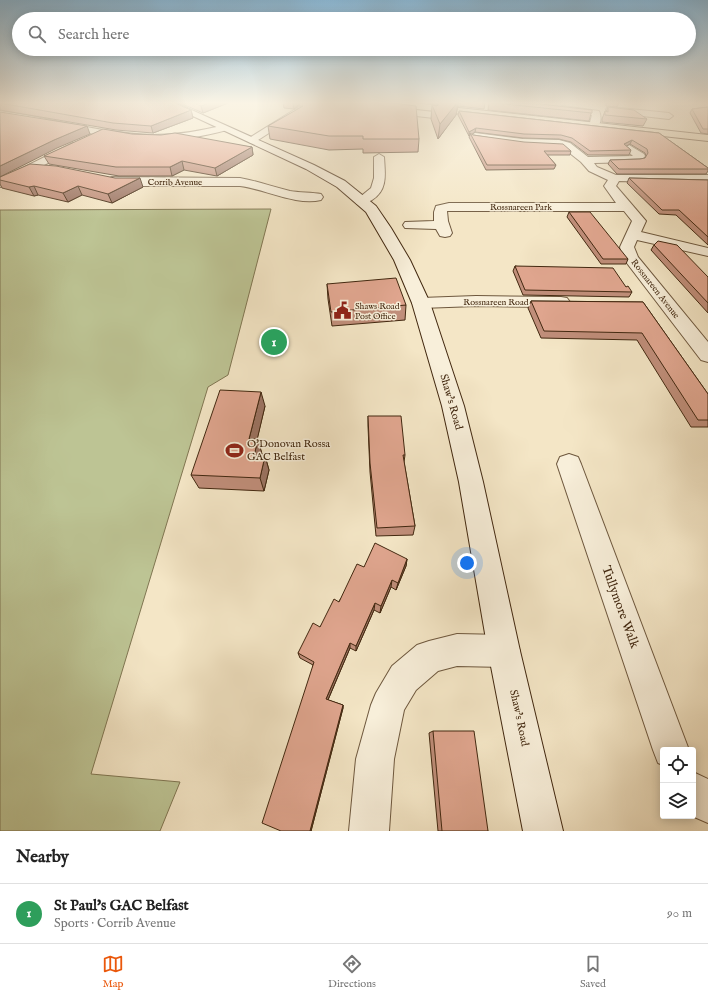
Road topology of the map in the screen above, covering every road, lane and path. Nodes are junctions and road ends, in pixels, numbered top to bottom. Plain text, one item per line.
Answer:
1 (82, 142) edge
2 (255, 142) edge
3 (521, 142) edge
4 (629, 148) edge
5 (378, 157) edge
6 (585, 160) junction
7 (32, 167) junction
8 (53, 170) edge
9 (100, 179) edge
10 (615, 179) junction
11 (708, 179) edge
12 (0, 182) edge
13 (317, 197) dead end
14 (361, 201) junction
15 (627, 207) junction
16 (410, 225) dead end
17 (633, 235) junction
18 (708, 252) edge
19 (575, 302) edge
20 (421, 303) junction
21 (644, 304) edge
22 (667, 304) junction
23 (708, 354) edge
24 (569, 464) dead end
25 (504, 651) junction
26 (670, 747) edge
27 (696, 794) edge
28 (708, 804) edge
29 (369, 831) edge
30 (544, 831) edge

1 - 7 street
2 - 14 street, Shaw's Road
3 - 6 street
4 - 6 street
5 - 14 street
6 - 10 street
7 - 8 street
7 - 12 street
9 - 13 street, Corrib Avenue
10 - 11 street
10 - 15 street, Rossnareen Avenue
14 - 20 street, Shaw's Road
15 - 16 street, Rossnareen Park
15 - 17 street, Rossnareen Avenue
17 - 18 street
17 - 22 street, Rossnareen Avenue
19 - 20 street, Rossnareen Road
20 - 25 street, Shaw's Road
21 - 22 street
22 - 23 street, Rossnareen Avenue
24 - 26 street, Tullymore Walk
25 - 29 street
25 - 30 street, Shaw's Road
27 - 28 street

